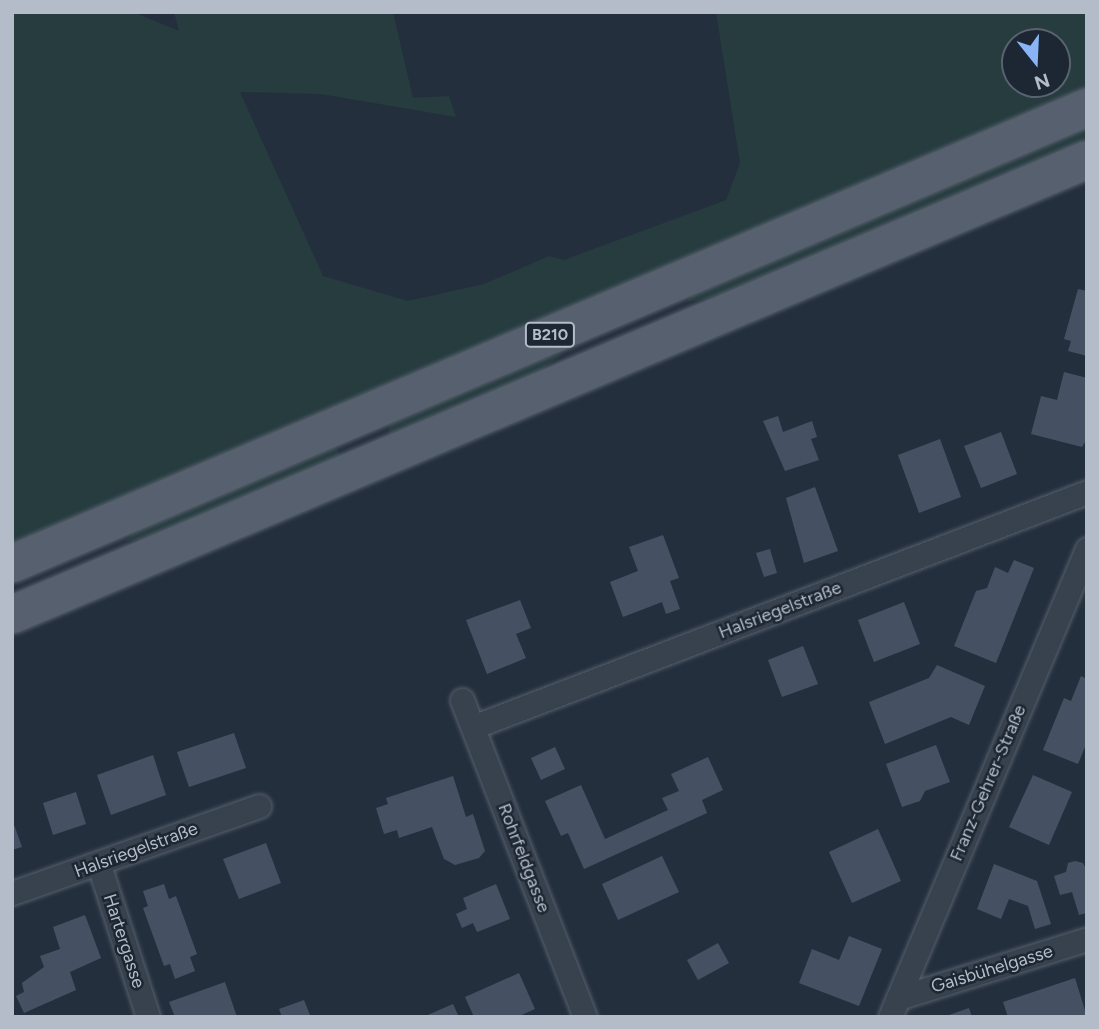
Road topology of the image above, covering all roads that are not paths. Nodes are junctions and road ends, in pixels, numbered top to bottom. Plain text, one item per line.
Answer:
1 (1087, 107) edge
2 (1087, 159) edge
3 (1087, 492) edge
4 (1087, 549) edge
5 (12, 563) edge
6 (12, 614) edge
7 (462, 700) dead end
8 (473, 727) junction
9 (259, 806) dead end
10 (99, 864) junction
11 (12, 893) edge
12 (1087, 939) edge
13 (894, 1008) edge
14 (148, 1017) edge
15 (584, 1017) edge

1 - 5 main road, B210
2 - 6 main road, B210
3 - 8 street, Halsriegelstraße
4 - 13 street, Franz-Gehrer-Straße
7 - 8 street, Rohrfeldgasse
8 - 15 street, Rohrfeldgasse
9 - 10 street, Halsriegelstraße
10 - 11 street, Halsriegelstraße
10 - 14 street, Hartergasse
12 - 13 street, Gaisbühelgasse

